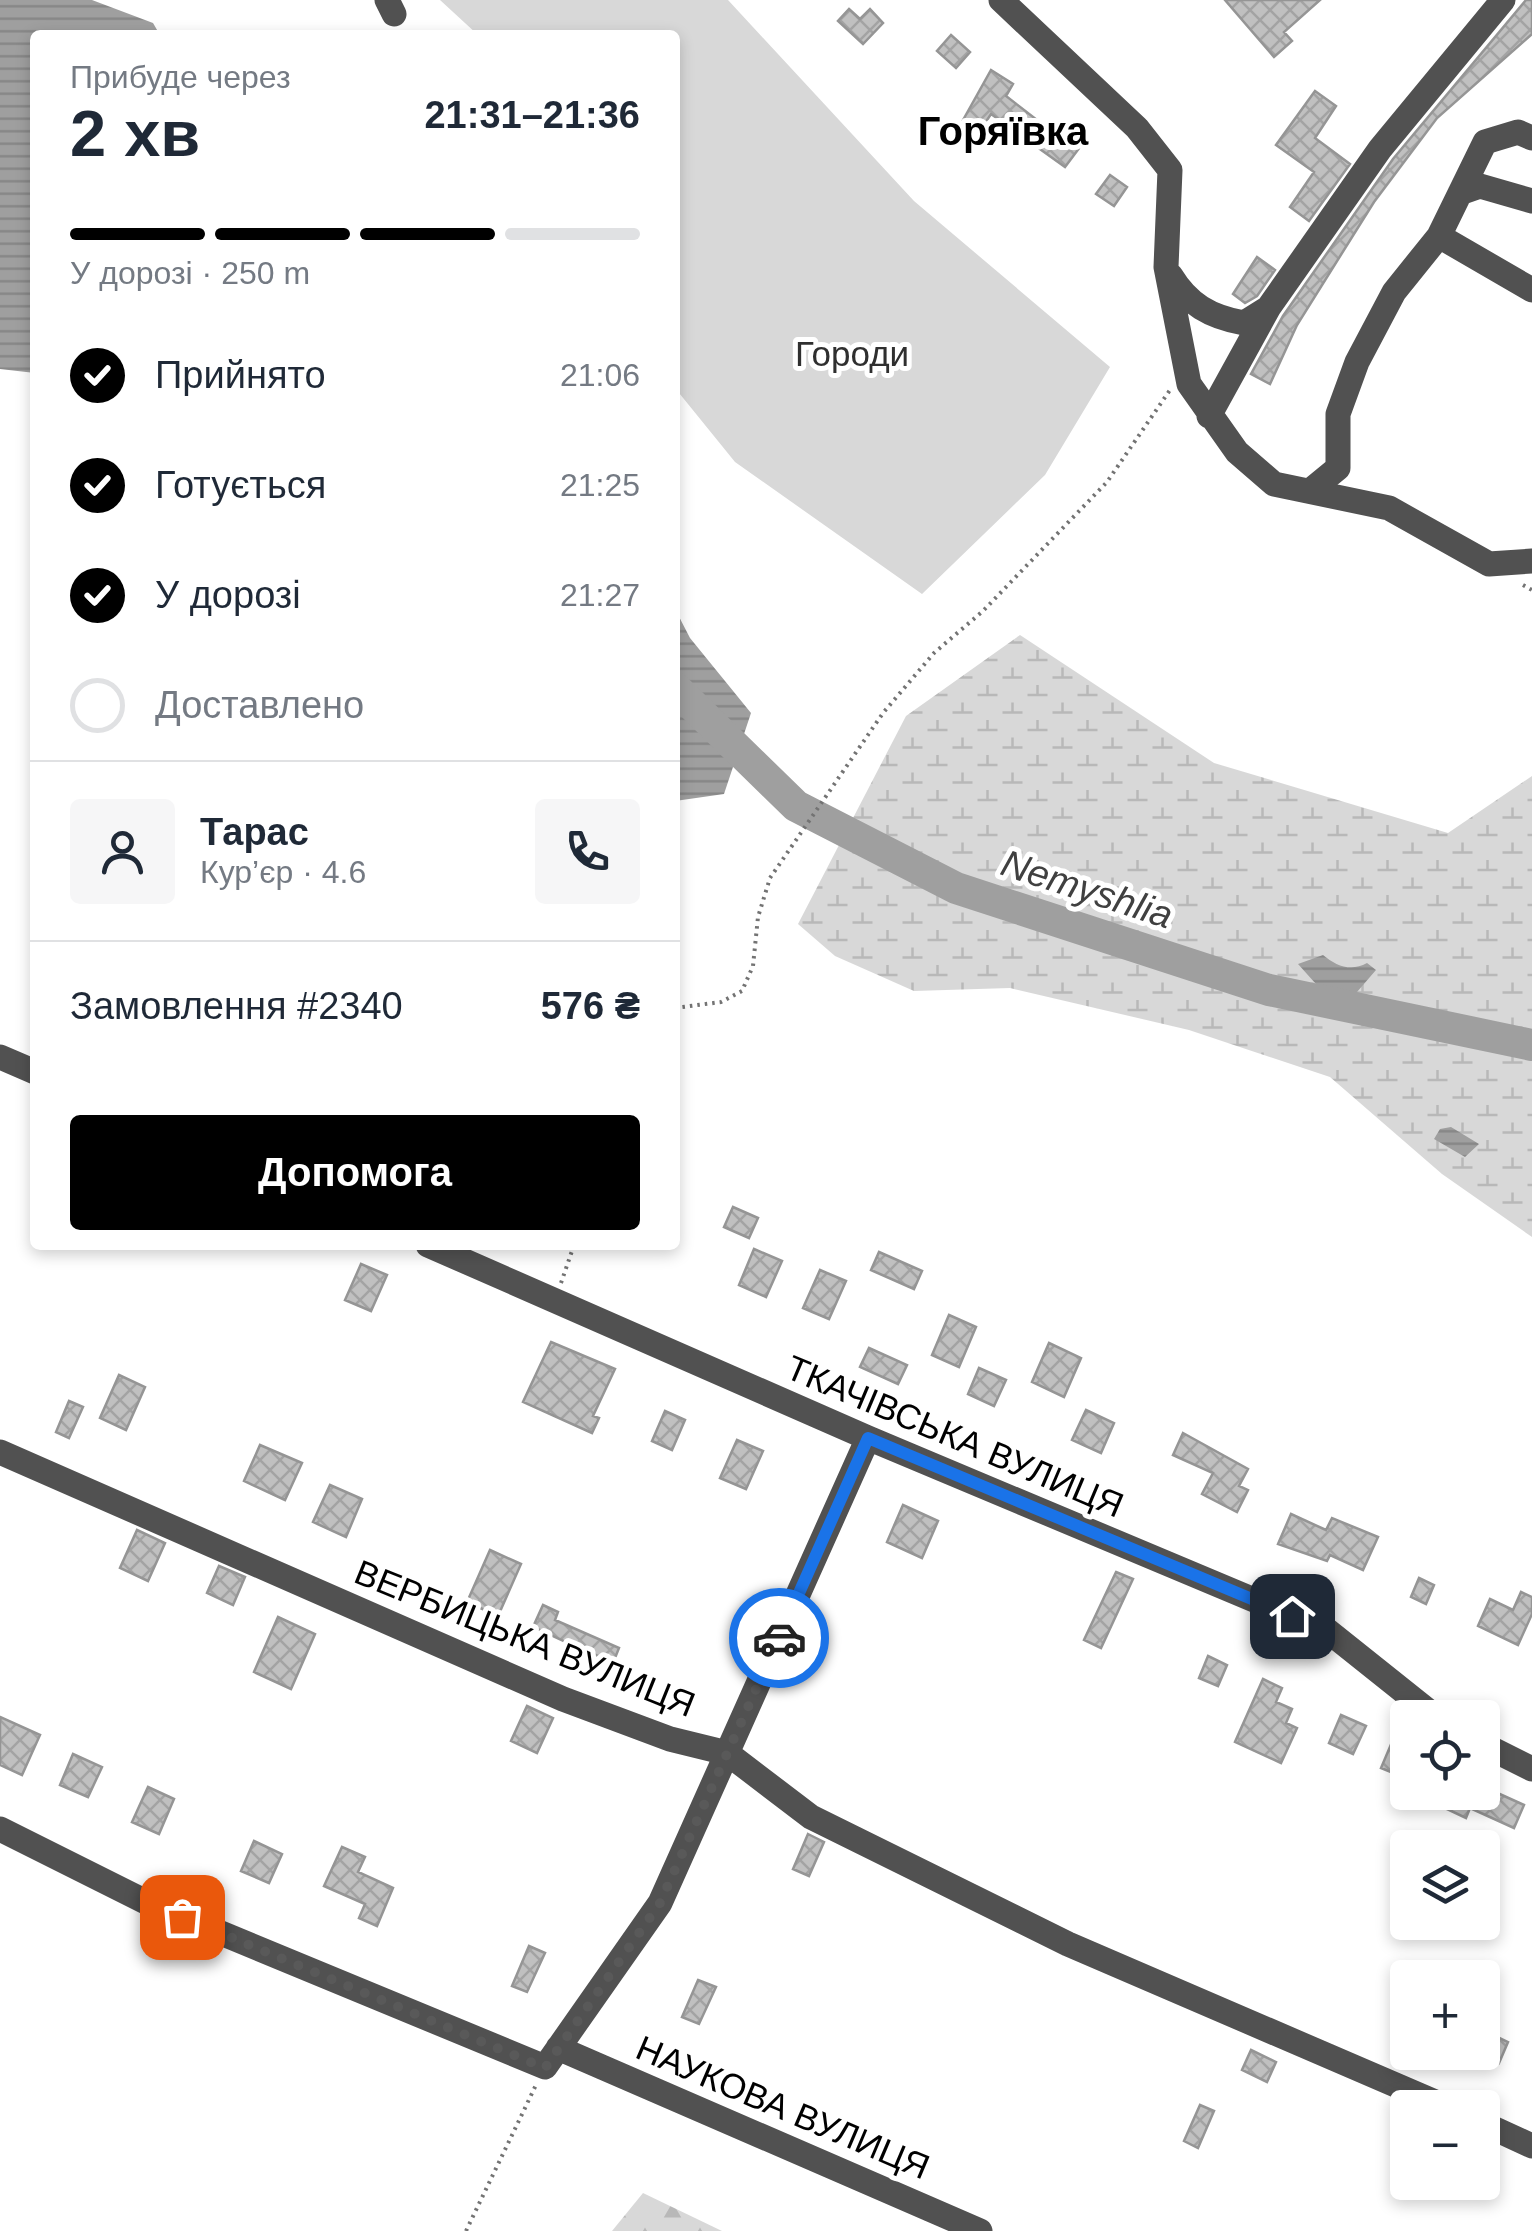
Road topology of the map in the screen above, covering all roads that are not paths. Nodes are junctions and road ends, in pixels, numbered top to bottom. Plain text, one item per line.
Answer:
1 (1002, 0) edge
2 (1503, 0) edge
3 (1532, 138) edge
4 (1460, 193) junction
5 (1532, 202) edge
6 (1439, 236) junction
7 (1166, 267) junction
8 (1532, 290) edge
9 (1270, 307) junction
10 (1209, 416) junction
11 (1310, 491) junction
12 (1532, 562) edge
13 (0, 1057) edge
14 (30, 1070) edge
15 (439, 1250) edge
16 (868, 1438) junction
17 (0, 1452) edge
18 (1414, 1700) edge
19 (728, 1753) junction
20 (1500, 1753) edge
21 (1532, 1769) edge
22 (0, 1830) edge
23 (551, 2058) junction
24 (1407, 2090) edge
25 (1500, 2131) edge
26 (1532, 2146) edge
27 (980, 2231) edge

1 - 7 street
2 - 9 street
3 - 4 street
4 - 5 street
4 - 6 street
6 - 8 street
6 - 11 street
7 - 9 street
7 - 10 street
9 - 10 street
10 - 11 street
11 - 12 street
13 - 14 street
15 - 16 street, ТКАЧІВСЬКА ВУЛИЦЯ
16 - 18 street, ТКАЧІВСЬКА ВУЛИЦЯ
16 - 19 street
17 - 19 street, ВЕРБИЦЬКА ВУЛИЦЯ
19 - 23 street
19 - 24 street, ВЕРБИЦЬКА ВУЛИЦЯ
20 - 21 street
22 - 23 street, НАУКОВА ВУЛИЦЯ
23 - 27 street, НАУКОВА ВУЛИЦЯ
25 - 26 street

